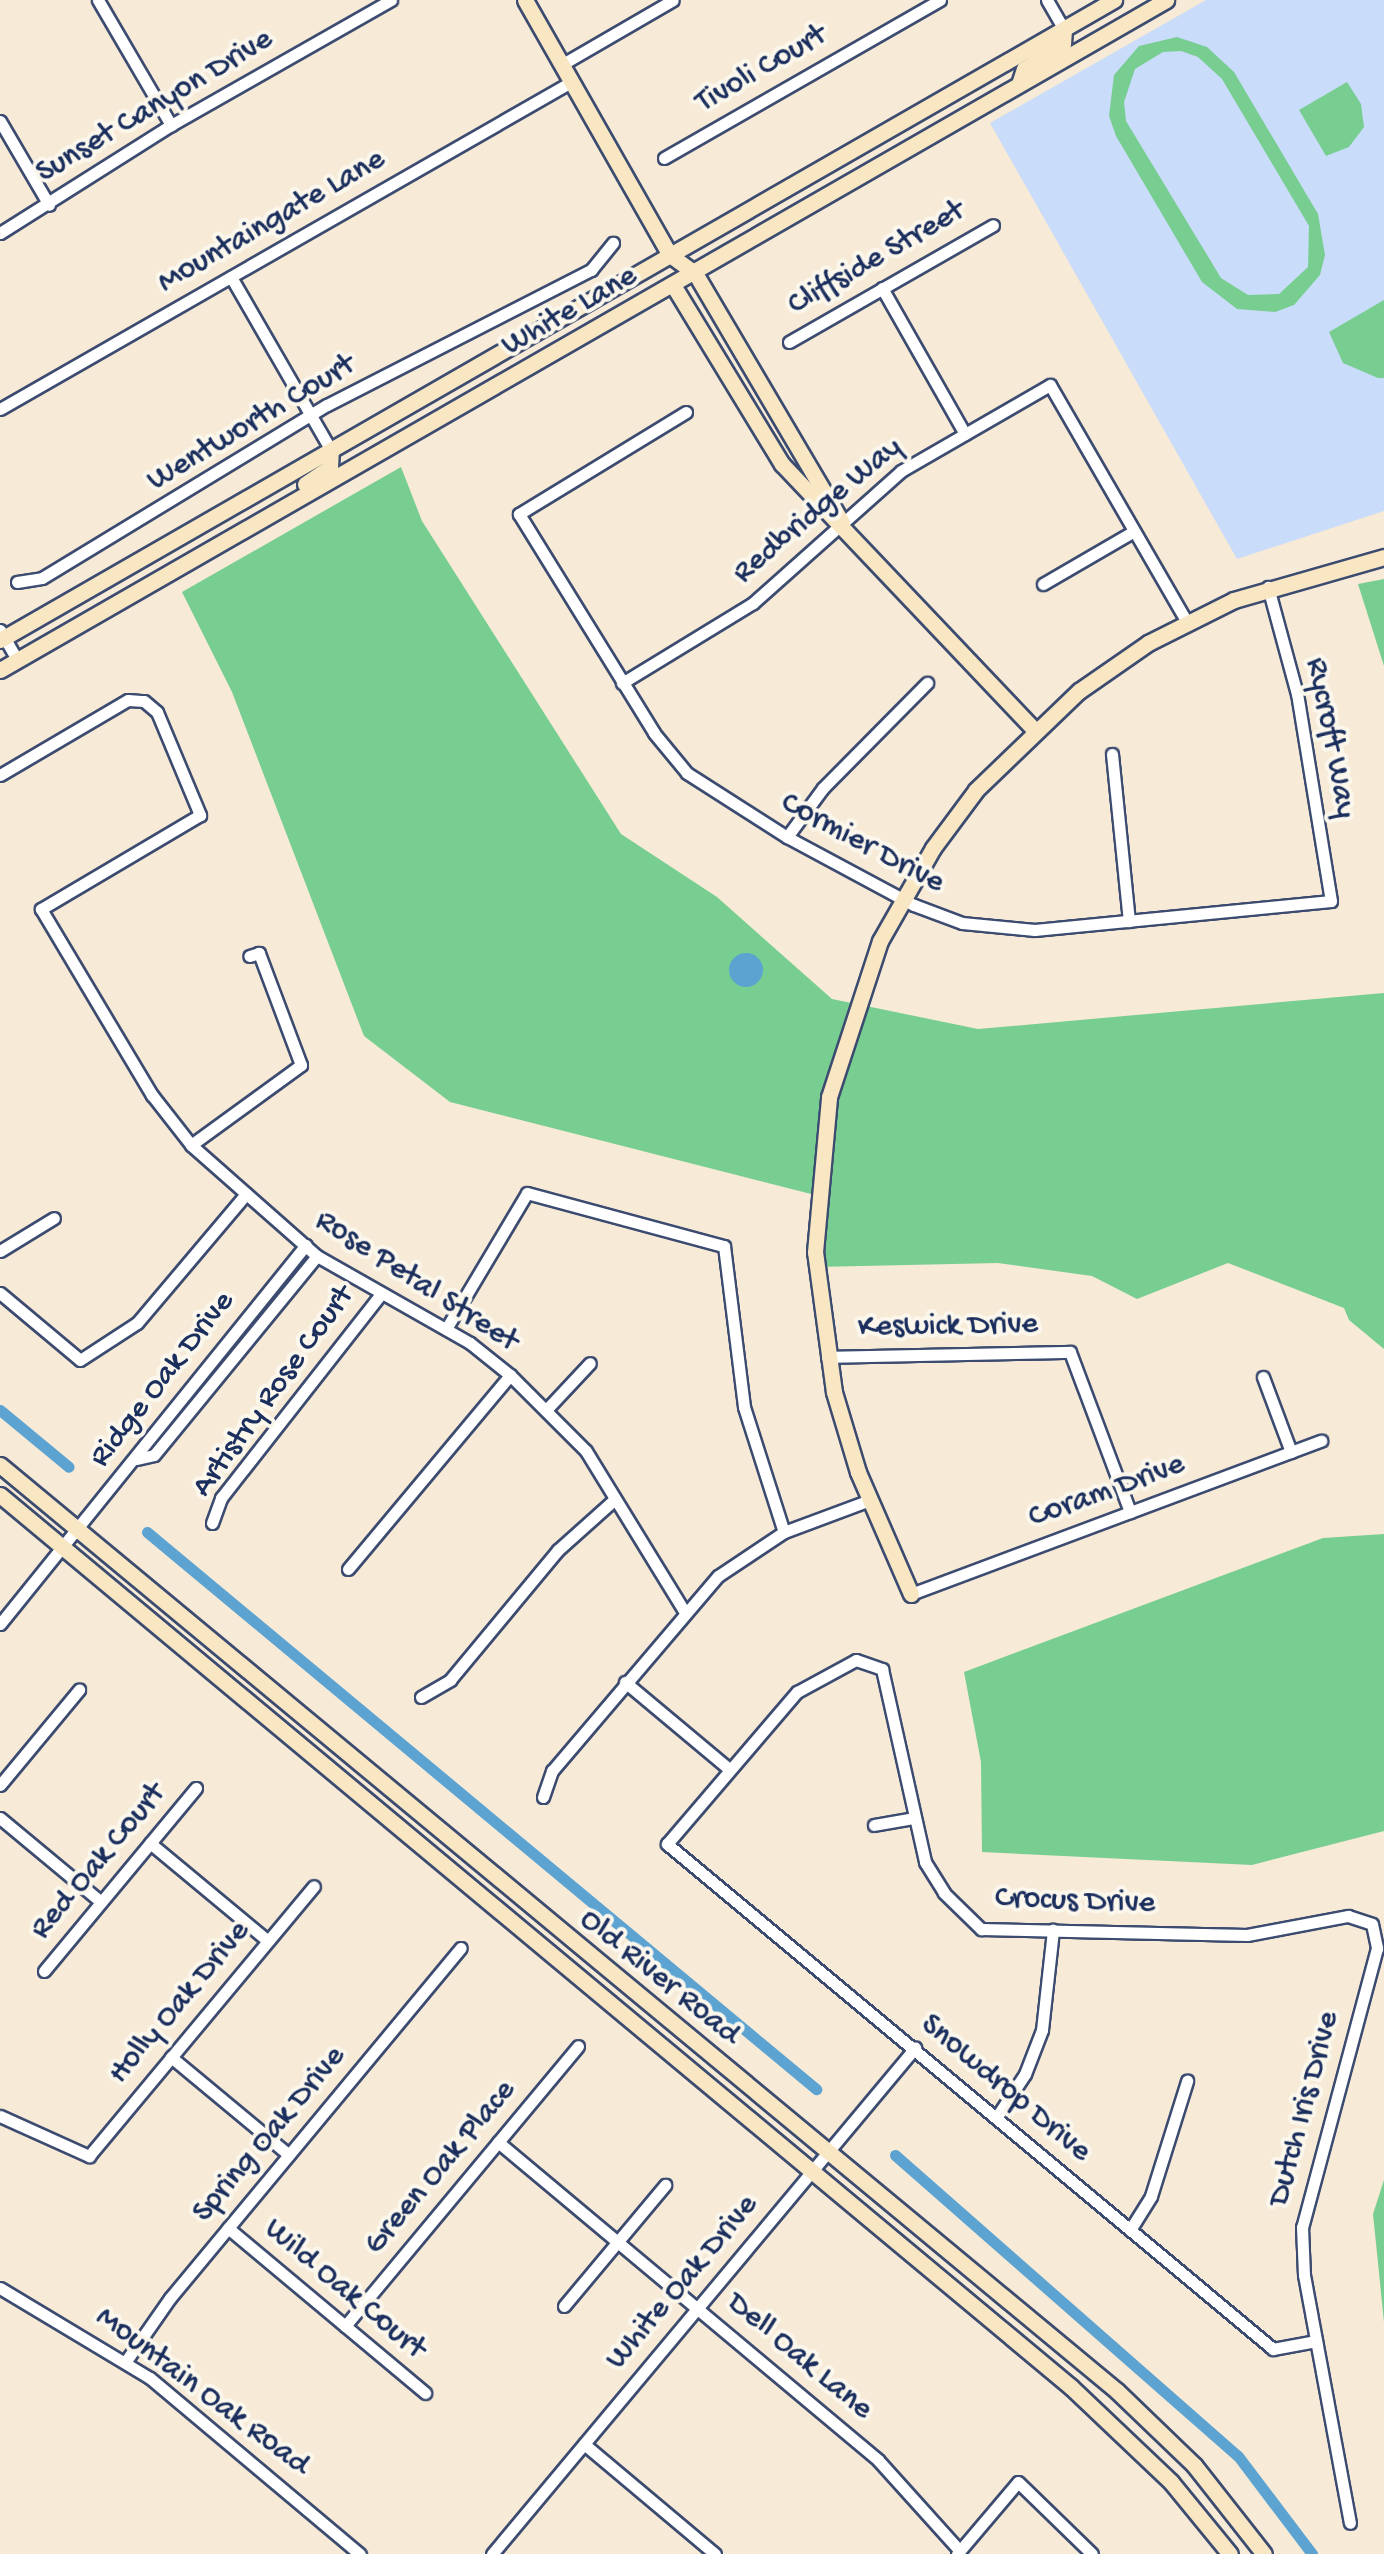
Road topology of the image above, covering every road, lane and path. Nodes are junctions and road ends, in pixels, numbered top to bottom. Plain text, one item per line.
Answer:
1 (98, 0) edge
2 (391, 0) edge
3 (524, 0) edge
4 (673, 0) edge
5 (1047, 0) edge
6 (1114, 0) edge
7 (1166, 0) edge
8 (933, 2) edge
9 (1064, 29) junction
10 (561, 65) junction
11 (571, 82) junction
12 (1019, 84) junction
13 (0, 120) edge
14 (170, 125) junction
15 (664, 158) dead end
16 (48, 205) junction
17 (993, 225) dead end
18 (0, 233) edge
19 (613, 243) dead end
20 (670, 254) junction
21 (695, 273) junction
22 (231, 277) junction
23 (673, 286) junction
24 (882, 288) junction
25 (789, 342) dead end
26 (0, 409) edge
27 (686, 412) dead end
28 (310, 414) junction
29 (965, 434) junction
30 (331, 450) junction
31 (256, 523) junction
32 (842, 523) junction
33 (1134, 530) junction
34 (1384, 556) edge
35 (17, 582) dead end
36 (1043, 584) dead end
37 (1268, 587) junction
38 (1186, 622) junction
39 (2, 636) edge
40 (18, 660) junction
41 (0, 670) edge
42 (622, 683) junction
43 (927, 683) dead end
44 (1034, 730) junction
45 (1112, 754) dead end
46 (0, 775) edge
47 (787, 836) junction
48 (902, 898) junction
49 (1332, 901) joint
50 (1129, 921) junction
51 (249, 956) dead end
52 (190, 1145) junction
53 (246, 1194) junction
54 (54, 1218) dead end
55 (306, 1246) junction
56 (0, 1251) edge
57 (317, 1256) junction
58 (0, 1293) edge
59 (381, 1294) junction
60 (446, 1329) junction
61 (826, 1357) junction
62 (590, 1364) dead end
63 (510, 1375) junction
64 (1264, 1377) dead end
65 (546, 1410) junction
66 (1321, 1441) dead end
67 (1291, 1452) junction
68 (137, 1459) junction
69 (0, 1465) edge
70 (0, 1496) edge
71 (616, 1498) junction
72 (870, 1500) junction
73 (1130, 1512) junction
74 (212, 1522) dead end
75 (78, 1530) junction
76 (784, 1532) junction
77 (61, 1546) junction
78 (348, 1569) dead end
79 (911, 1594) joint
80 (684, 1611) junction
81 (0, 1624) edge
82 (624, 1682) junction
83 (78, 1690) dead end
84 (421, 1696) dead end
85 (729, 1769) junction
86 (0, 1785) edge
87 (196, 1788) dead end
88 (542, 1798) dead end
89 (0, 1818) edge
90 (913, 1818) junction
91 (874, 1825) dead end
92 (150, 1843) junction
93 (314, 1886) dead end
94 (102, 1902) junction
95 (1054, 1930) junction
96 (268, 1941) junction
97 (461, 1948) dead end
98 (1378, 1948) joint
99 (44, 1971) dead end
100 (578, 2046) dead end
101 (915, 2048) junction
102 (171, 2057) junction
103 (1186, 2081) dead end
104 (0, 2116) edge
105 (996, 2118) junction
106 (498, 2142) junction
107 (829, 2152) junction
108 (289, 2155) junction
109 (814, 2170) junction
110 (665, 2185) dead end
111 (228, 2228) junction
112 (1130, 2230) junction
113 (618, 2242) junction
114 (0, 2288) edge
115 (564, 2306) dead end
116 (697, 2308) junction
117 (345, 2326) junction
118 (1316, 2341) junction
119 (126, 2361) junction
120 (426, 2393) dead end
121 (584, 2444) junction
122 (1350, 2522) dead end
123 (700, 2549) edge
124 (959, 2552) edge
125 (360, 2554) edge
126 (492, 2554) edge
127 (715, 2554) edge
128 (1092, 2554) edge
129 (1230, 2554) edge
130 (1264, 2554) edge

1 - 14 street
2 - 14 street, Sunset Canyon Drive
3 - 10 main road
4 - 10 street
5 - 9 street
6 - 9 main road, White Lane
7 - 12 main road, White Lane
8 - 15 street, Tivoli Court
9 - 12 main road
9 - 20 main road, White Lane
10 - 11 main road
11 - 20 main road
11 - 22 street, Mountaingate Lane
12 - 21 main road, White Lane
13 - 16 street
14 - 16 street, Sunset Canyon Drive
16 - 18 street, Sunset Canyon Drive
17 - 24 street, Cliffside Street
19 - 28 street, Wentworth Court
20 - 21 main road
20 - 23 street
20 - 30 main road, White Lane
21 - 23 main road, White Lane
21 - 32 main road
22 - 26 street, Mountaingate Lane
22 - 28 street
23 - 31 main road, White Lane
23 - 32 main road
24 - 25 street, Cliffside Street
24 - 29 street
27 - 42 street, Cormier Drive
28 - 30 street
28 - 35 street, Wentworth Court
29 - 32 street, Redbridge Way
29 - 33 street, Redbridge Way
30 - 31 main road
30 - 39 main road, White Lane
31 - 40 main road, White Lane
32 - 42 street, Redbridge Way
32 - 44 main road
33 - 36 street
33 - 38 street
34 - 37 main road
37 - 38 main road
37 - 49 street, Rycroft Way
38 - 44 main road
39 - 40 street
40 - 41 main road, White Lane
42 - 47 street, Cormier Drive
43 - 47 street
44 - 48 main road
45 - 50 street
46 - 52 street, Rose Petal Street
47 - 48 street, Cormier Drive
48 - 50 street, Cormier Drive
48 - 61 main road
49 - 50 street, Cormier Drive
51 - 52 street
52 - 53 street, Rose Petal Street
53 - 55 street, Rose Petal Street
53 - 58 street
54 - 56 street
55 - 57 street, Rose Petal Street
55 - 68 street, Ridge Oak Drive
57 - 59 street, Rose Petal Street
57 - 68 street, Ridge Oak Drive
59 - 60 street, Rose Petal Street
59 - 74 street, Artistry Rose Court
60 - 63 street, Rose Petal Street
60 - 76 street
61 - 72 main road
61 - 73 street, Keswick Drive
62 - 65 street
63 - 65 street, Rose Petal Street
63 - 78 street
64 - 67 street
65 - 71 street, Rose Petal Street
66 - 67 street, Coram Drive
67 - 73 street, Coram Drive
68 - 75 street, Ridge Oak Drive
69 - 75 main road, Old River Road
70 - 77 main road, Old River Road
71 - 80 street, Rose Petal Street
71 - 84 street
72 - 76 street
72 - 79 main road
73 - 79 street, Coram Drive
75 - 77 street, Ridge Oak Drive
75 - 107 main road, Old River Road
76 - 80 street
77 - 81 street, Ridge Oak Drive
77 - 109 main road, Old River Road
80 - 82 street
82 - 85 street
82 - 88 street
83 - 86 street
85 - 90 street, Crocus Drive
85 - 101 street, Snowdrop Drive
87 - 92 street, Red Oak Court
89 - 94 street
90 - 91 street
90 - 95 street, Crocus Drive
92 - 94 street, Red Oak Court
92 - 96 street
93 - 96 street, Holly Oak Drive
94 - 99 street, Red Oak Court
95 - 98 street, Crocus Drive
95 - 105 street
96 - 102 street, Holly Oak Drive
97 - 108 street, Spring Oak Drive
98 - 118 street, Dutch Iris Drive
100 - 106 street, Green Oak Place
101 - 105 street, Snowdrop Drive
101 - 107 street, White Oak Drive
102 - 104 street, Holly Oak Drive
102 - 108 street
103 - 112 street
105 - 112 street, Snowdrop Drive
106 - 113 street, Dell Oak Lane
106 - 117 street, Green Oak Place
107 - 109 street, White Oak Drive
107 - 130 main road, Old River Road
108 - 111 street, Spring Oak Drive
109 - 116 street, White Oak Drive
109 - 129 main road, Old River Road
110 - 113 street
111 - 117 street, Wild Oak Court
111 - 119 street, Spring Oak Drive
112 - 118 street, Snowdrop Drive
113 - 115 street
113 - 116 street, Dell Oak Lane
114 - 119 street, Mountain Oak Road
116 - 121 street, White Oak Drive
116 - 124 street, Dell Oak Lane
117 - 120 street, Wild Oak Court
118 - 122 street, Dutch Iris Drive
119 - 125 street, Mountain Oak Road
121 - 123 street
121 - 126 street, White Oak Drive
123 - 127 street
124 - 128 street

